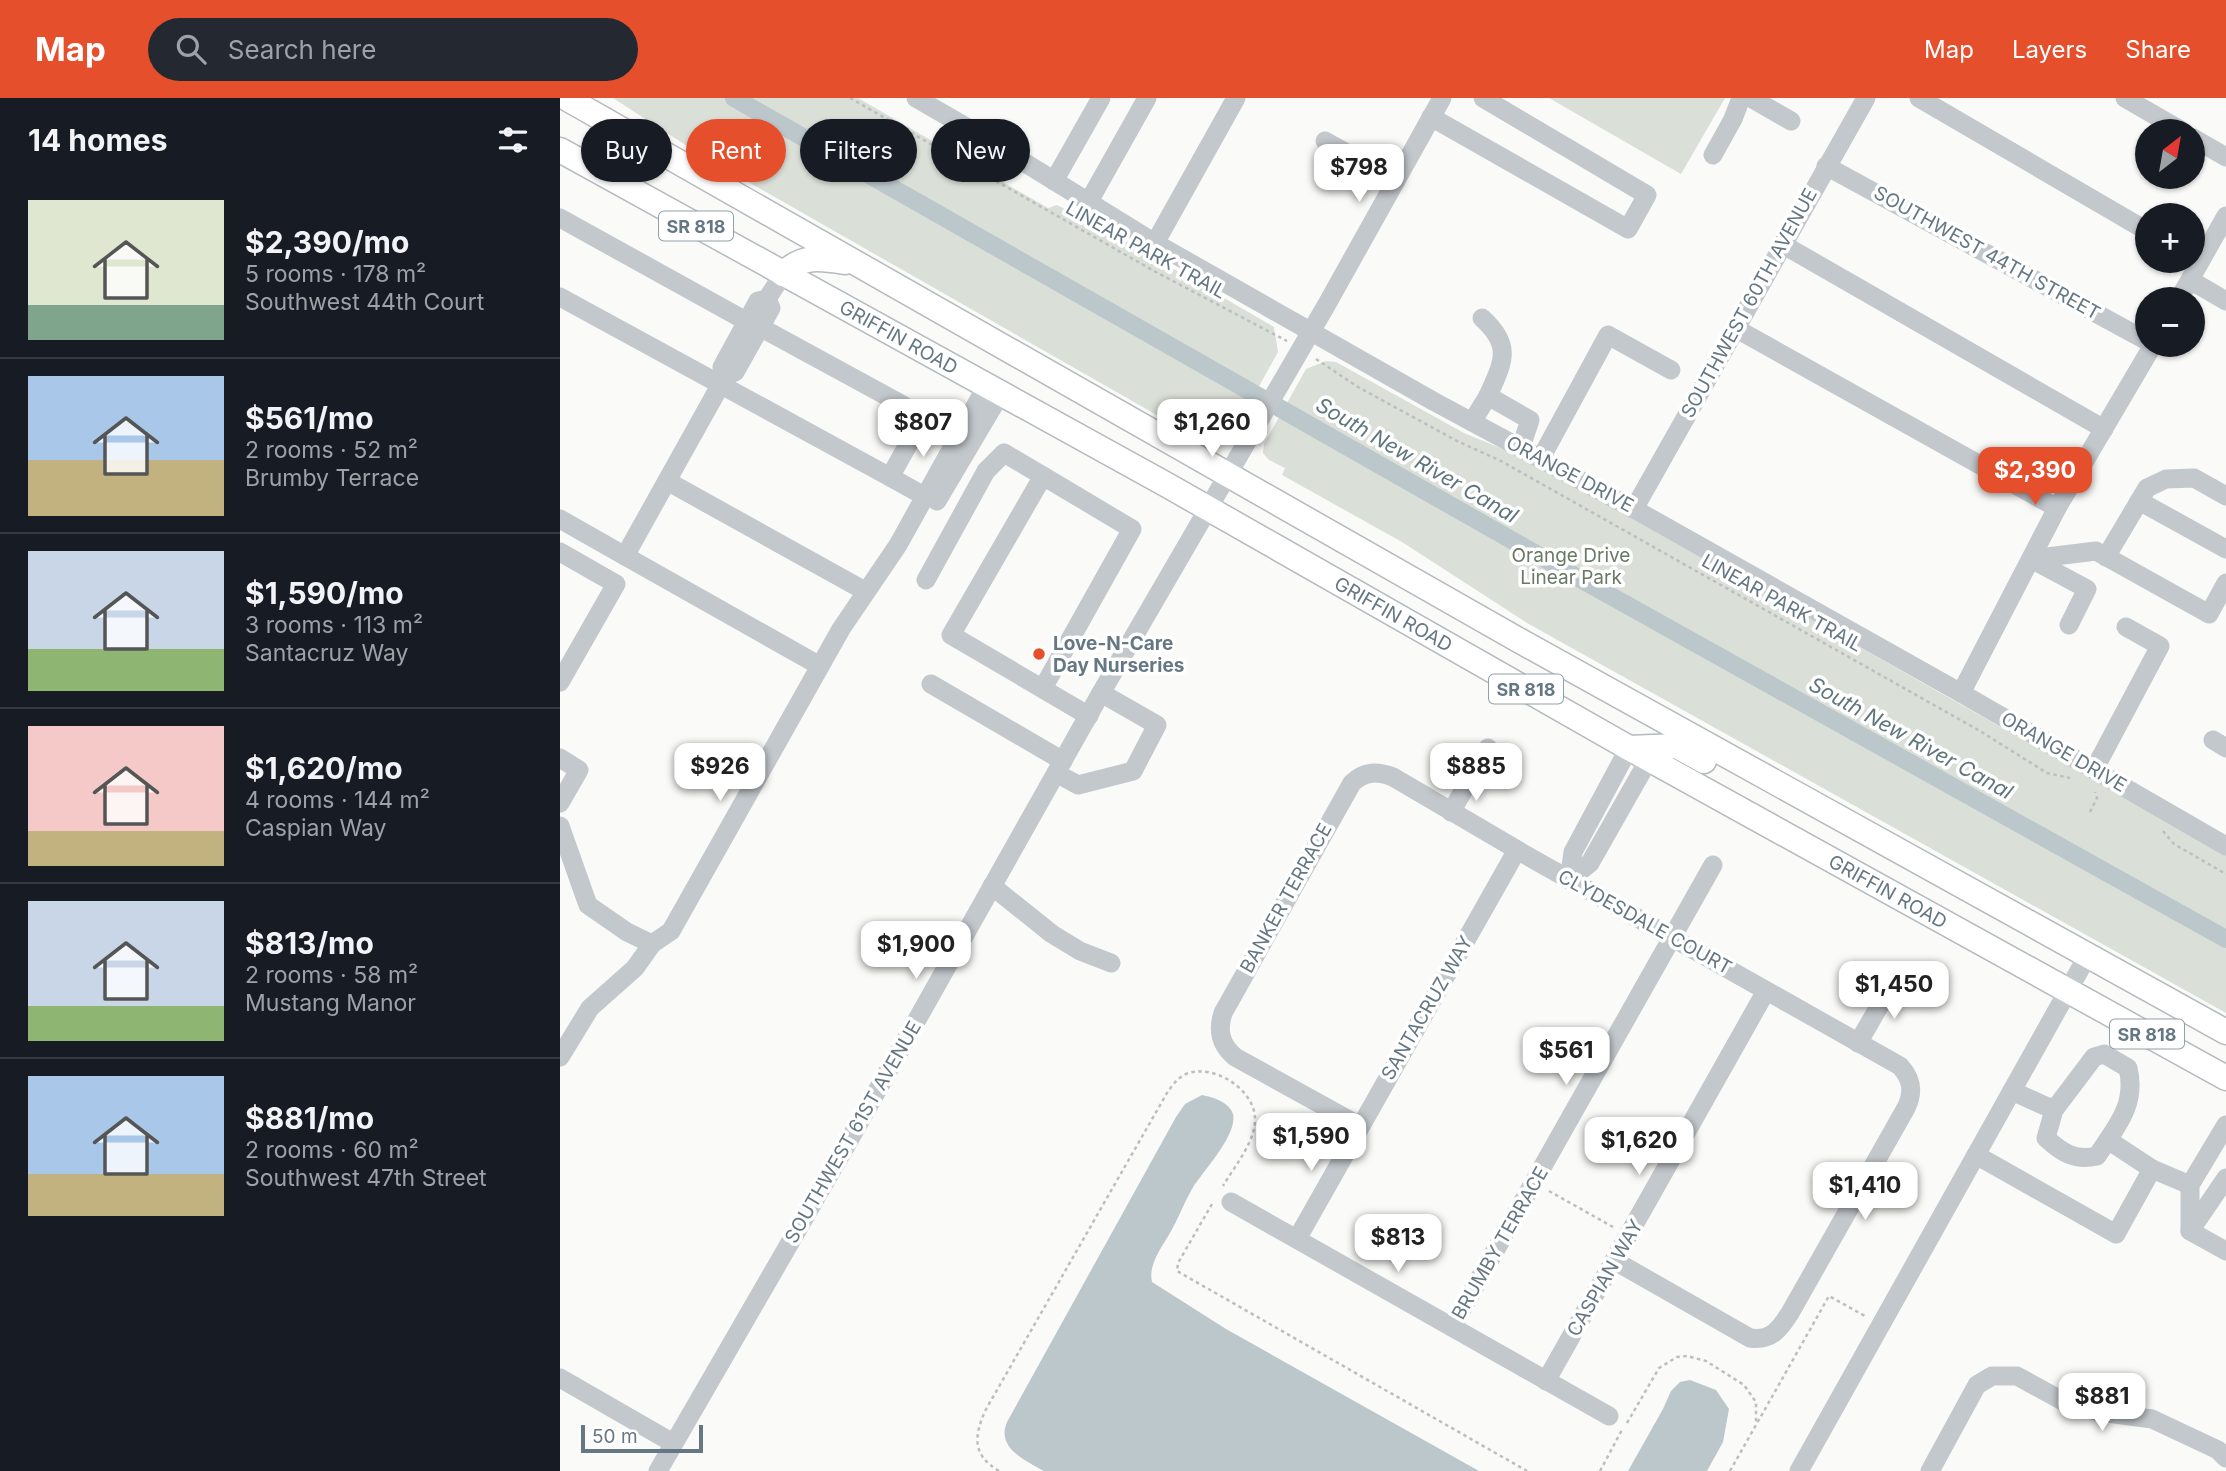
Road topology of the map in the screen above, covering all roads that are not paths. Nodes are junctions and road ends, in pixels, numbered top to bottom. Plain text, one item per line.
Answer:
1 (566, 98) edge
2 (916, 98) edge
3 (1101, 98) edge
4 (1147, 98) edge
5 (1236, 98) edge
6 (1442, 98) edge
7 (1483, 98) edge
8 (1741, 98) edge
9 (1751, 98) edge
10 (1867, 98) edge
11 (1919, 98) edge
12 (2124, 98) edge
13 (1431, 117) junction
14 (2161, 119) edge
15 (1791, 121) dead end
16 (1325, 141) dead end
17 (2205, 145) edge
18 (1713, 155) dead end
19 (2226, 157) edge
20 (563, 158) edge
21 (1826, 166) junction
22 (1395, 180) junction
23 (1054, 181) junction
24 (1088, 203) junction
25 (2226, 216) edge
26 (560, 218) edge
27 (2135, 224) edge
28 (1155, 243) junction
29 (1782, 244) junction
30 (2205, 247) edge
31 (859, 265) junction
32 (2192, 273) edge
33 (783, 274) junction
34 (2190, 280) junction
35 (2186, 287) edge
36 (2226, 301) edge
37 (565, 304) edge
38 (1482, 318) dead end
39 (753, 324) junction
40 (1735, 328) junction
41 (1310, 331) junction
42 (2135, 334) edge
43 (2146, 357) edge
44 (1671, 370) dead end
45 (723, 380) junction
46 (994, 389) junction
47 (1488, 396) junction
48 (1472, 422) junction
49 (2104, 429) junction
50 (1521, 447) junction
51 (1541, 458) junction
52 (1227, 474) junction
53 (1043, 476) junction
54 (890, 477) junction
55 (667, 481) junction
56 (2226, 496) edge
57 (926, 497) junction
58 (2139, 501) junction
59 (2057, 508) junction
60 (1207, 509) junction
61 (1634, 509) junction
62 (560, 519) edge
63 (2226, 549) edge
64 (560, 552) edge
65 (892, 554) junction
66 (625, 556) junction
67 (2106, 556) junction
68 (2031, 559) junction
69 (926, 580) dead end
70 (2226, 583) edge
71 (865, 592) junction
72 (2069, 625) dead end
73 (2126, 627) dead end
74 (820, 666) junction
75 (560, 682) edge
76 (931, 684) dead end
77 (1043, 688) junction
78 (1101, 693) junction
79 (1961, 693) junction
80 (1089, 716) junction
81 (1488, 748) dead end
82 (1639, 753) junction
83 (560, 758) edge
84 (1060, 767) junction
85 (1372, 772) joint
86 (2093, 778) junction
87 (560, 803) edge
88 (1451, 812) junction
89 (1840, 820) junction
90 (560, 826) edge
91 (2226, 846) edge
92 (1517, 850) junction
93 (1713, 865) dead end
94 (1569, 880) junction
95 (992, 886) junction
96 (1673, 938) junction
97 (652, 944) junction
98 (2088, 954) junction
99 (1111, 963) dead end
100 (1895, 979) dead end
101 (2068, 990) junction
102 (1766, 991) junction
103 (2226, 1032) edge
104 (1858, 1043) junction
105 (560, 1057) edge
106 (2226, 1078) edge
107 (2012, 1091) junction
108 (2054, 1110) junction
109 (2226, 1125) edge
110 (1360, 1126) junction
111 (2108, 1140) junction
112 (1976, 1155) junction
113 (2152, 1169) junction
114 (2226, 1178) edge
115 (2190, 1185) junction
116 (1231, 1202) dead end
117 (2190, 1231) junction
118 (1297, 1239) junction
119 (2226, 1251) edge
120 (1615, 1261) junction
121 (1452, 1327) junction
122 (560, 1378) edge
123 (1546, 1381) junction
124 (1609, 1416) dead end
125 (673, 1443) junction
126 (2226, 1458) edge
127 (658, 1471) edge
128 (1799, 1471) edge
129 (1930, 1471) edge

1 - 31 main road, GRIFFIN ROAD / SR 818
2 - 23 street, ORANGE DRIVE
3 - 23 street
4 - 24 street
5 - 28 street
6 - 13 street, SOUTHWEST 61ST AVENUE
7 - 13 street
8 - 18 street
9 - 15 street
10 - 21 street, SOUTHWEST 60TH AVENUE
11 - 27 street
12 - 14 street
13 - 22 street, SOUTHWEST 61ST AVENUE
16 - 22 street
17 - 19 street
20 - 33 main road, GRIFFIN ROAD / SR 818
21 - 29 street, SOUTHWEST 60TH AVENUE
21 - 42 street, SOUTHWEST 44TH STREET
22 - 41 street, SOUTHWEST 61ST AVENUE
23 - 24 street, ORANGE DRIVE
24 - 28 street, ORANGE DRIVE
25 - 30 street
26 - 39 street
28 - 41 street, ORANGE DRIVE
29 - 40 street, SOUTHWEST 60TH AVENUE
29 - 49 street
31 - 33 main road
31 - 52 main road, GRIFFIN ROAD / SR 818
32 - 34 street
33 - 39 street
33 - 46 main road, GRIFFIN ROAD / SR 818
34 - 35 street
34 - 36 street
37 - 45 street
38 - 47 street
39 - 45 street
39 - 54 street
40 - 59 street
40 - 61 street, SOUTHWEST 60TH AVENUE
41 - 48 street, ORANGE DRIVE
41 - 52 street, SOUTHWEST 61ST AVENUE
43 - 49 street
44 - 51 street
45 - 54 street
45 - 55 street
46 - 57 street
46 - 60 main road, GRIFFIN ROAD / SR 818
46 - 65 street
47 - 48 street
47 - 50 street
48 - 50 street, ORANGE DRIVE
49 - 59 street
50 - 51 street, ORANGE DRIVE
51 - 61 street, ORANGE DRIVE
52 - 60 street, SOUTHWEST 61ST AVENUE
52 - 89 main road, GRIFFIN ROAD / SR 818
53 - 69 street
53 - 77 street
53 - 77 street
54 - 57 street
55 - 66 street
55 - 71 street
56 - 58 street
57 - 65 street
58 - 63 street
58 - 67 street
59 - 68 street
60 - 78 street, SOUTHWEST 61ST AVENUE
60 - 82 main road, GRIFFIN ROAD / SR 818
61 - 79 street, ORANGE DRIVE
62 - 66 street
64 - 75 street
65 - 71 street
66 - 74 street
67 - 68 street
67 - 70 street
68 - 72 street
68 - 79 street
71 - 74 street
73 - 86 street
74 - 97 street
76 - 84 street
77 - 80 street
78 - 80 street, SOUTHWEST 61ST AVENUE
78 - 84 street
79 - 86 street, ORANGE DRIVE
80 - 84 street, SOUTHWEST 61ST AVENUE
81 - 88 street
82 - 89 main road
82 - 94 street
82 - 101 main road, GRIFFIN ROAD / SR 818
83 - 87 street
84 - 95 street, SOUTHWEST 61ST AVENUE
85 - 88 street, CLYDESDALE COURT
85 - 110 street, BANKER TERRACE
86 - 91 street, ORANGE DRIVE
88 - 92 street, CLYDESDALE COURT
89 - 98 main road, GRIFFIN ROAD / SR 818
90 - 97 street
92 - 94 street, CLYDESDALE COURT
92 - 110 street, SANTACRUZ WAY
93 - 96 street, BRUMBY TERRACE
94 - 96 street, CLYDESDALE COURT
95 - 99 street
95 - 125 street, SOUTHWEST 61ST AVENUE
96 - 102 street, CLYDESDALE COURT
96 - 121 street, BRUMBY TERRACE
97 - 105 street
98 - 101 street
98 - 103 main road, GRIFFIN ROAD / SR 818
100 - 104 street
101 - 106 main road, GRIFFIN ROAD / SR 818
101 - 107 street
102 - 104 street, CLYDESDALE COURT
102 - 120 street, CASPIAN WAY
104 - 120 street, CLYDESDALE COURT
107 - 108 street
107 - 112 street
108 - 111 street
108 - 111 street
109 - 115 street
110 - 118 street, SANTACRUZ WAY
111 - 113 street
112 - 113 street
112 - 128 street
113 - 115 street
114 - 117 street
115 - 117 street
116 - 118 street
117 - 119 street
118 - 121 street
120 - 123 street, CASPIAN WAY
121 - 123 street
122 - 125 street
123 - 124 street
125 - 127 street, SOUTHWEST 61ST AVENUE
126 - 129 street

